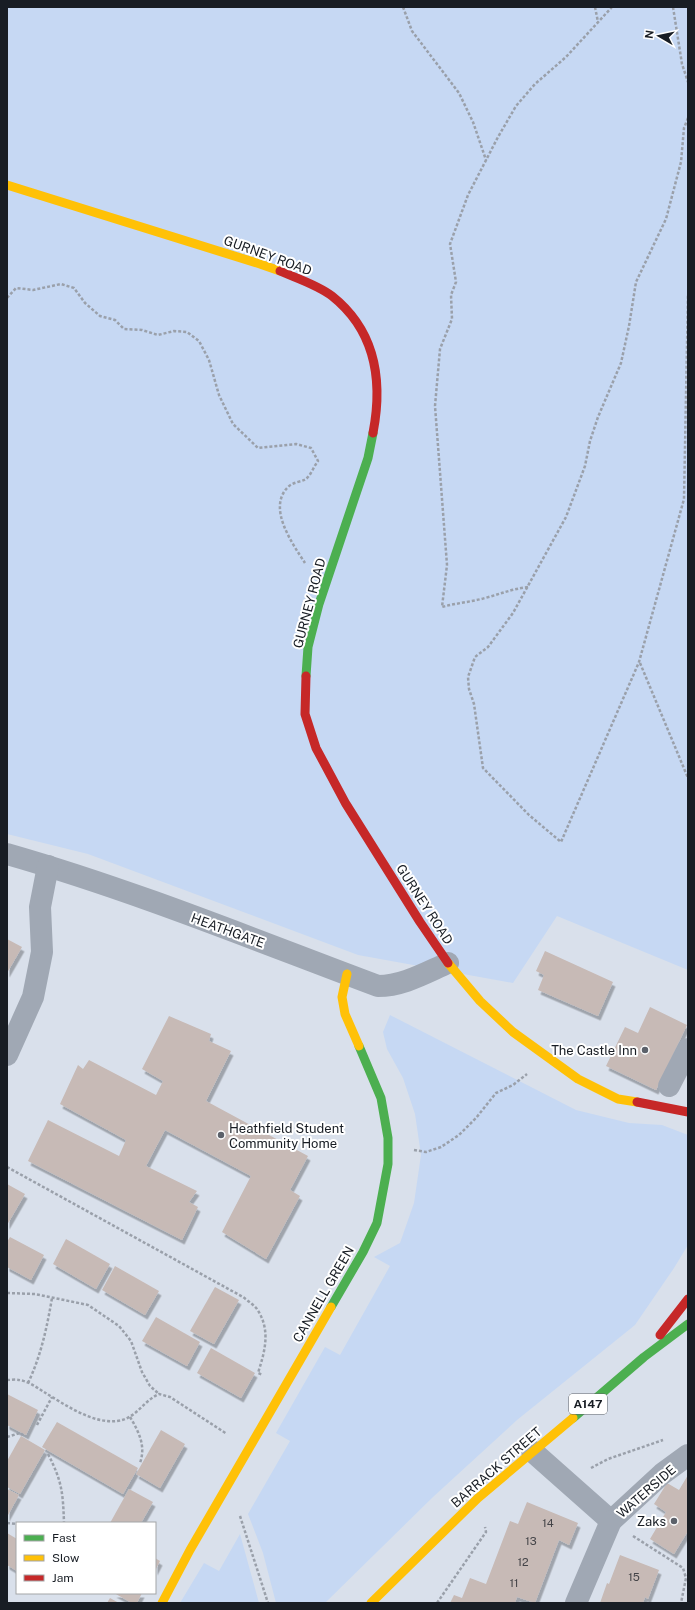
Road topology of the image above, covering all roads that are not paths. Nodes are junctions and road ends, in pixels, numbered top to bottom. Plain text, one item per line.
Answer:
1 (7, 185) edge
2 (7, 854) edge
3 (48, 866) junction
4 (448, 963) junction
5 (347, 974) junction
6 (688, 1049) edge
7 (7, 1055) edge
8 (669, 1086) dead end
9 (688, 1106) edge
10 (677, 1110) junction
11 (688, 1112) edge
12 (688, 1299) edge
13 (688, 1324) edge
14 (644, 1357) junction
15 (532, 1451) junction
16 (688, 1455) edge
17 (611, 1521) junction
18 (162, 1603) edge
19 (371, 1603) edge
20 (576, 1603) edge

1 - 4 street, GURNEY ROAD
2 - 3 street, HEATHGATE
3 - 5 street, HEATHGATE
3 - 7 street
4 - 5 street, HEATHGATE
4 - 10 street, GURNEY ROAD
5 - 18 street, CANNELL GREEN
6 - 8 street
9 - 10 street
10 - 11 street, GURNEY ROAD
12 - 14 street, BARRACK STREET / A147
13 - 14 street, BARRACK STREET / A147
14 - 15 street, BARRACK STREET / A147
15 - 17 street, WATERSIDE
15 - 19 street, BARRACK STREET / A147
16 - 17 street, WATERSIDE
17 - 20 street

